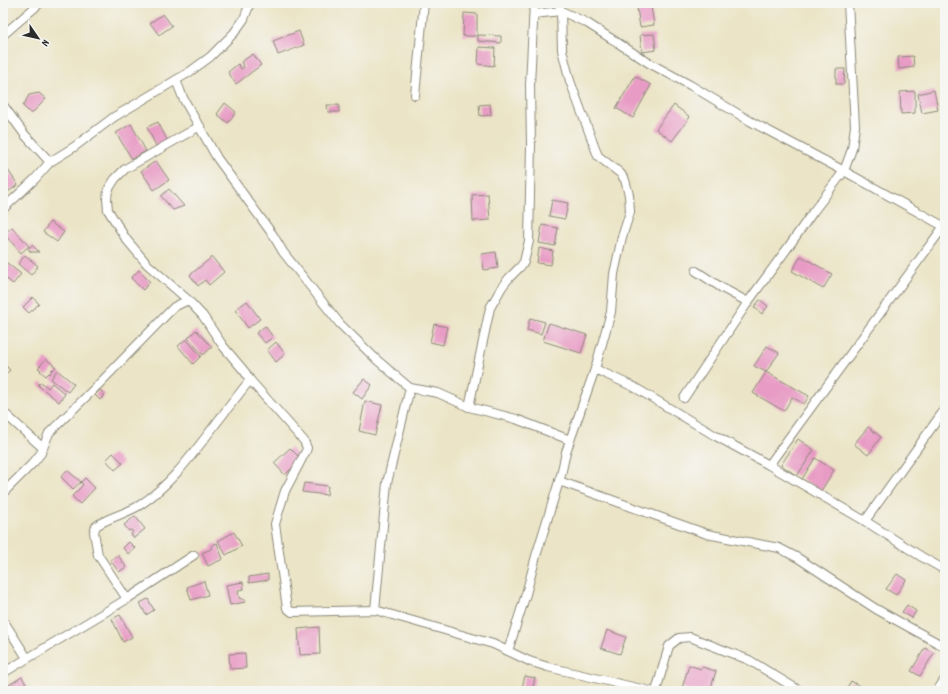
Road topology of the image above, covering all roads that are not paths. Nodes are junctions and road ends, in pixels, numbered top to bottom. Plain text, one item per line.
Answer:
1 (40, 3) edge
2 (250, 3) edge
3 (424, 3) edge
4 (534, 3) edge
5 (848, 3) edge
6 (560, 7) edge
7 (534, 14) junction
8 (3, 35) edge
9 (176, 80) junction
10 (415, 95) dead end
11 (3, 105) edge
12 (200, 126) junction
13 (50, 162) junction
14 (844, 171) junction
15 (3, 209) edge
16 (944, 226) edge
17 (696, 271) dead end
18 (188, 300) junction
19 (748, 302) junction
20 (595, 369) junction
21 (250, 380) junction
22 (410, 388) junction
23 (684, 398) dead end
24 (469, 407) junction
25 (945, 409) edge
26 (3, 412) edge
27 (570, 440) junction
28 (43, 448) junction
29 (769, 465) junction
30 (559, 482) junction
31 (3, 493) edge
32 (865, 521) junction
33 (194, 555) dead end
34 (945, 570) edge
35 (127, 599) junction
36 (375, 610) junction
37 (3, 620) edge
38 (945, 647) edge
39 (508, 651) junction
40 (27, 658) junction
41 (3, 673) edge
42 (945, 679) edge
43 (650, 691) edge
44 (656, 691) edge
45 (800, 691) edge
46 (937, 691) edge

1 - 8 street
2 - 9 street
3 - 10 street
4 - 7 street
5 - 14 street
6 - 7 street
6 - 14 street
6 - 20 street
7 - 24 street
9 - 12 street
9 - 13 street
11 - 13 street
12 - 18 street
12 - 22 street
13 - 15 street
14 - 16 street
14 - 19 street
16 - 29 street
17 - 19 street
18 - 21 street
18 - 28 street
19 - 23 street
20 - 27 street
20 - 29 street
21 - 35 street
21 - 36 street
22 - 24 street
22 - 36 street
24 - 27 street
25 - 32 street
26 - 28 street
27 - 30 street
28 - 31 street
29 - 32 street
30 - 38 street
30 - 39 street
32 - 34 street
33 - 35 street
35 - 40 street
36 - 39 street
37 - 40 street
39 - 43 street
40 - 41 street
42 - 46 street
44 - 45 street

